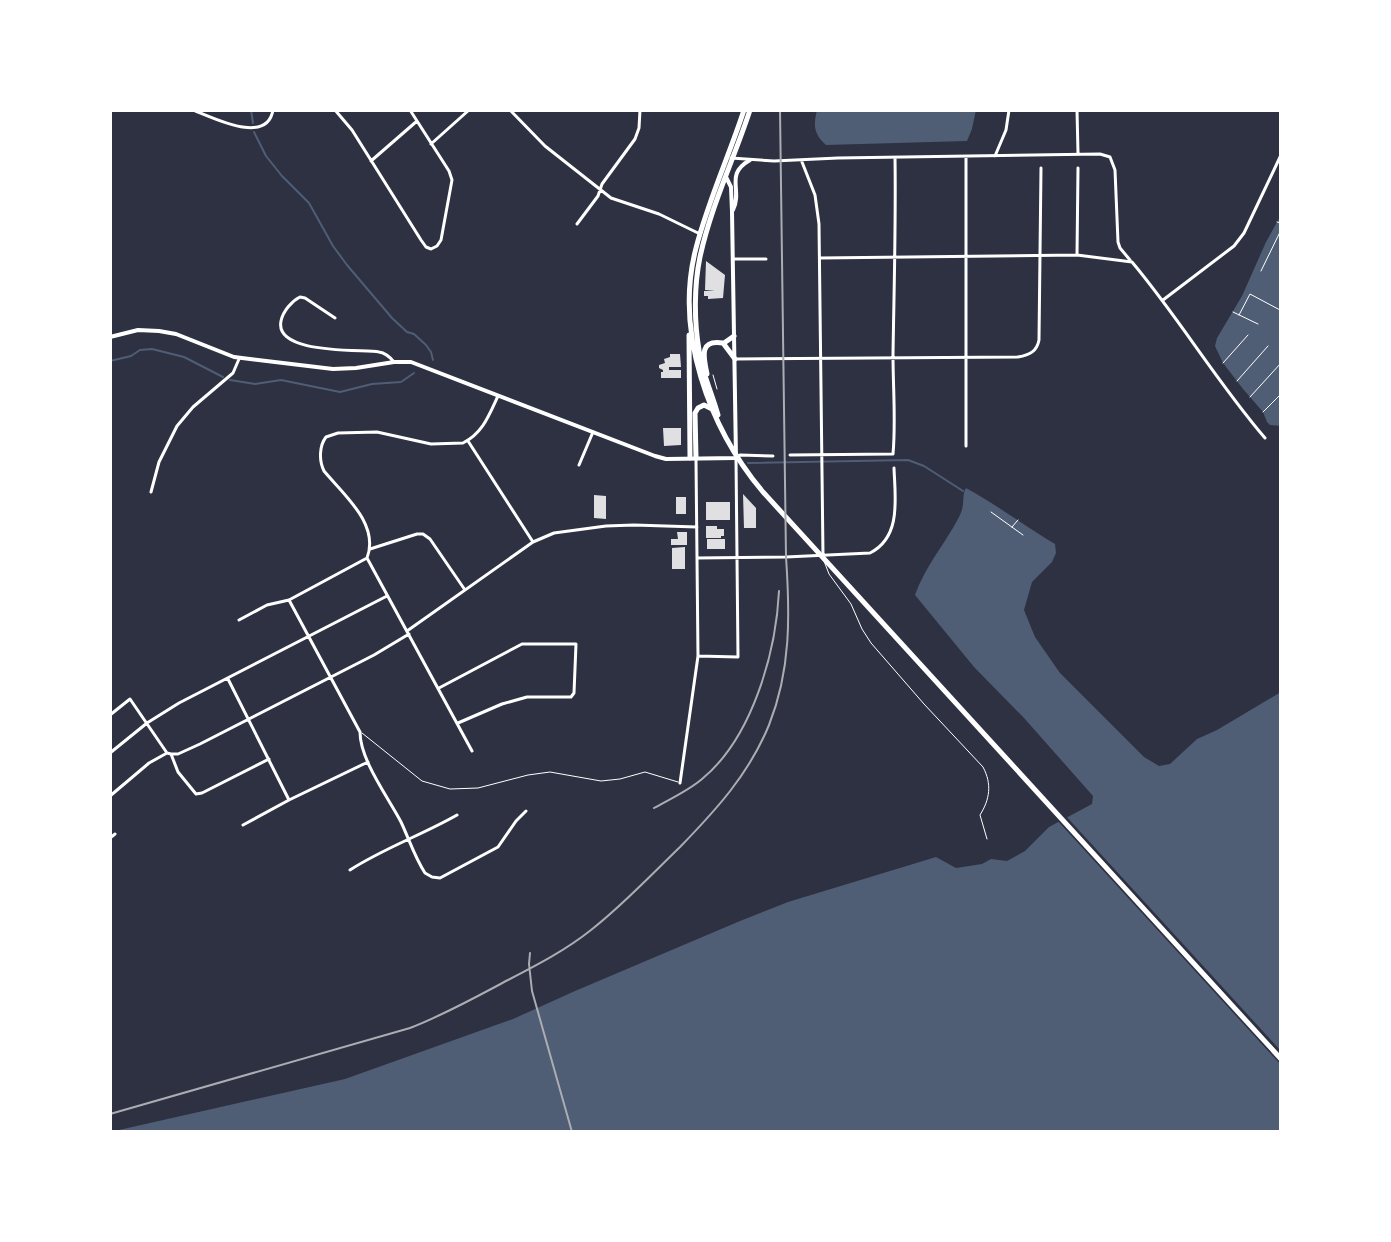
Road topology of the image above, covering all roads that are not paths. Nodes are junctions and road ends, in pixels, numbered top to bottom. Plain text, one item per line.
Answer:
1 (193, 110) edge
2 (273, 110) edge
3 (335, 110) edge
4 (410, 110) edge
5 (469, 110) edge
6 (510, 110) edge
7 (640, 110) edge
8 (747, 110) edge
9 (1009, 110) edge
10 (1077, 110) edge
11 (417, 121) junction
12 (431, 144) junction
13 (1078, 153) junction
14 (1281, 155) edge
15 (966, 156) junction
16 (995, 156) junction
17 (730, 158) junction
18 (895, 158) junction
19 (750, 160) junction
20 (801, 160) junction
21 (371, 161) junction
22 (1041, 168) dead end
23 (1078, 168) dead end
24 (723, 175) junction
25 (601, 189) junction
26 (732, 212) junction
27 (577, 224) dead end
28 (703, 235) junction
29 (1040, 255) junction
30 (1077, 255) junction
31 (966, 256) junction
32 (896, 257) junction
33 (820, 258) junction
34 (733, 259) junction
35 (766, 259) dead end
36 (1132, 262) junction
37 (1163, 300) junction
38 (691, 306) junction
39 (335, 318) dead end
40 (734, 336) junction
41 (110, 337) edge
42 (723, 343) junction
43 (966, 356) junction
44 (893, 357) junction
45 (239, 358) junction
46 (821, 358) junction
47 (735, 359) junction
48 (394, 362) junction
49 (709, 387) junction
50 (498, 396) junction
51 (712, 409) junction
52 (719, 420) junction
53 (593, 432) junction
54 (1265, 438) dead end
55 (468, 441) junction
56 (966, 446) dead end
57 (790, 455) dead end
58 (773, 456) dead end
59 (822, 457) junction
60 (693, 458) junction
61 (736, 458) junction
62 (579, 465) dead end
63 (894, 468) dead end
64 (151, 492) dead end
65 (697, 527) junction
66 (533, 542) junction
67 (370, 549) junction
68 (823, 555) junction
69 (737, 557) junction
70 (367, 558) junction
71 (697, 558) junction
72 (465, 590) junction
73 (387, 596) junction
74 (289, 600) junction
75 (239, 620) dead end
76 (408, 632) junction
77 (308, 637) junction
78 (698, 656) junction
79 (329, 677) junction
80 (228, 679) junction
81 (439, 688) junction
82 (110, 715) edge
83 (249, 719) junction
84 (147, 723) junction
85 (458, 723) junction
86 (360, 732) junction
87 (472, 751) dead end
88 (110, 753) edge
89 (169, 754) junction
90 (269, 759) junction
91 (368, 762) junction
92 (680, 783) joint
93 (110, 796) edge
94 (289, 800) junction
95 (526, 811) dead end
96 (457, 815) dead end
97 (243, 825) dead end
98 (115, 834) dead end
99 (110, 838) edge
100 (987, 839) dead end
101 (409, 840) junction
102 (350, 870) dead end
103 (1281, 1059) edge

1 - 2 street
3 - 21 street
4 - 11 street
5 - 12 street
6 - 25 street
7 - 25 street
8 - 17 highway
9 - 16 street
10 - 13 street
11 - 12 street
11 - 21 street
12 - 21 street
13 - 16 street
13 - 36 street
14 - 37 street
15 - 16 street
15 - 18 street
15 - 31 street
17 - 19 street
17 - 24 highway
18 - 20 street
18 - 32 street
19 - 20 street
19 - 26 main road
20 - 33 street
22 - 29 street
23 - 30 street
24 - 26 main road
24 - 28 highway
25 - 27 street
25 - 28 street
26 - 34 main road
28 - 38 highway
28 - 49 highway
29 - 30 street
29 - 31 street
29 - 43 street
30 - 36 street
31 - 32 street
31 - 43 street
32 - 33 street
32 - 44 street
33 - 46 street
34 - 35 street
34 - 40 main road
36 - 37 street
37 - 54 street
38 - 51 highway
38 - 60 highway
39 - 48 street
40 - 42 highway
40 - 47 main road
41 - 45 main road
42 - 47 highway
42 - 49 highway
43 - 44 street
43 - 56 street
44 - 46 street
44 - 59 street
45 - 48 main road
45 - 64 street
46 - 47 street
46 - 59 street
47 - 61 main road
48 - 50 main road
49 - 52 highway
50 - 53 main road
50 - 55 street
51 - 52 highway
51 - 60 highway
52 - 103 highway
53 - 60 main road
53 - 62 street
55 - 66 street
55 - 67 street
57 - 59 street
58 - 61 street
59 - 68 street
60 - 61 main road
60 - 65 street
61 - 69 street
63 - 68 street
65 - 66 street
65 - 71 street
66 - 72 street
67 - 70 street
67 - 72 street
68 - 69 street
68 - 100 lane
69 - 71 street
69 - 78 street
70 - 73 street
70 - 74 street
71 - 78 street
72 - 76 street
73 - 76 street
73 - 77 street
74 - 75 street
74 - 77 street
76 - 79 street
76 - 81 street
77 - 79 street
77 - 80 street
78 - 92 street
79 - 83 street
79 - 86 street
80 - 83 street
80 - 84 street
81 - 85 street
81 - 85 street
82 - 84 street
83 - 89 street
83 - 90 street
84 - 88 street
84 - 89 street
85 - 87 street
86 - 91 street
86 - 92 lane
89 - 90 street
89 - 93 street
90 - 94 street
91 - 94 street
91 - 101 street
94 - 97 street
95 - 101 street
96 - 101 street
98 - 99 street
101 - 102 street

